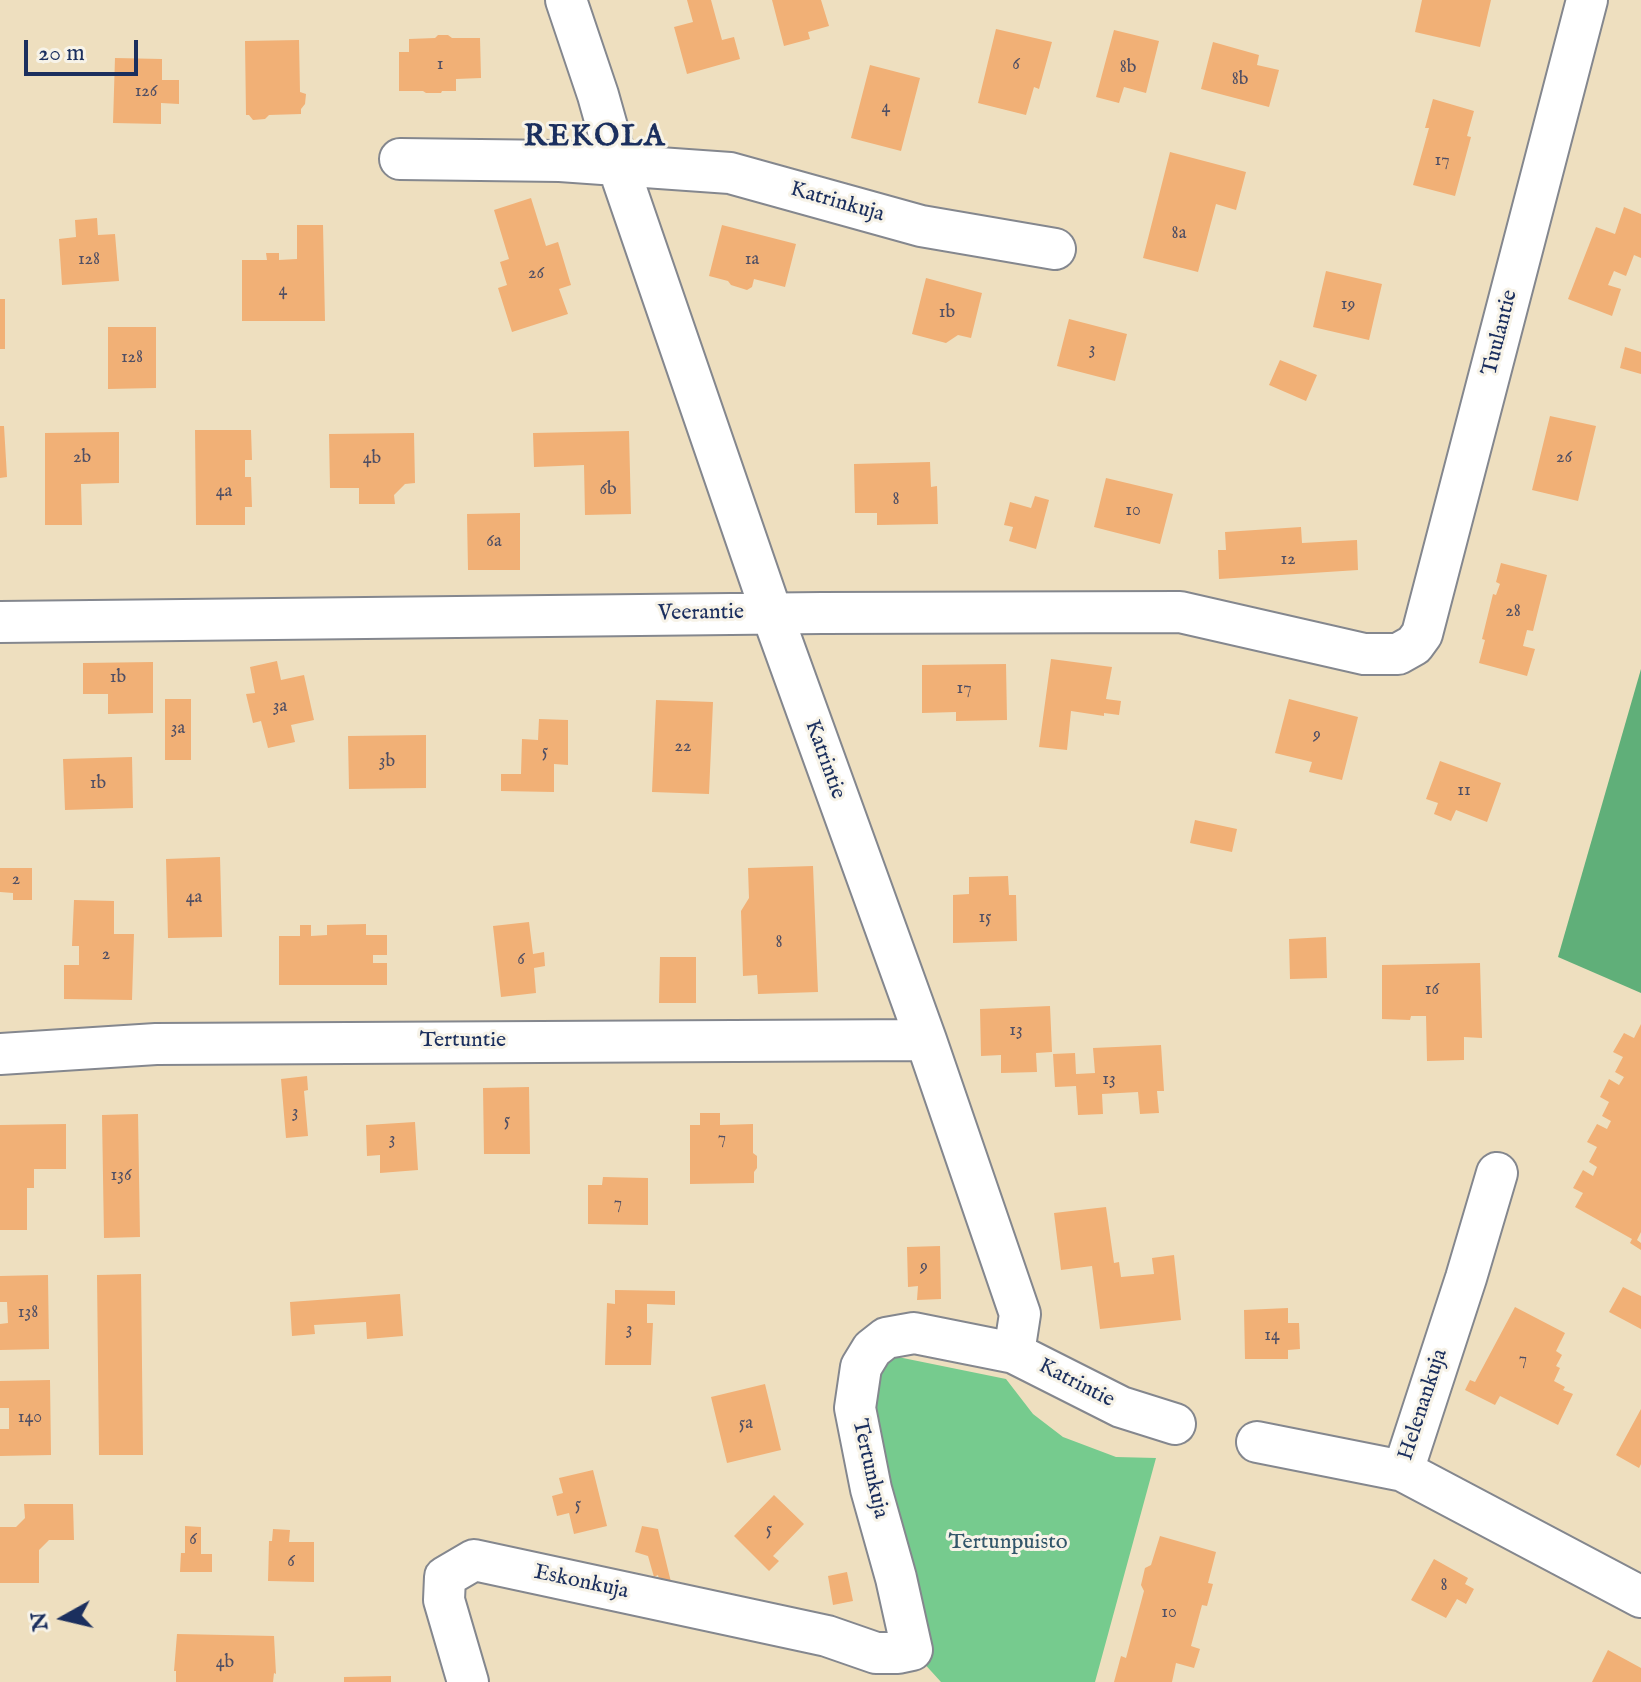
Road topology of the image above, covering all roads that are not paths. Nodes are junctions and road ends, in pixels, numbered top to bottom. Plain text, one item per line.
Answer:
1 (566, 0) edge
2 (1587, 0) edge
3 (400, 159) dead end
4 (618, 166) junction
5 (1055, 249) dead end
6 (772, 614) junction
7 (0, 622) edge
8 (1398, 654) joint
9 (926, 1040) junction
10 (0, 1054) edge
11 (1497, 1173) dead end
12 (1014, 1353) junction
13 (1175, 1424) dead end
14 (1257, 1442) dead end
15 (1403, 1471) junction
16 (1641, 1597) edge
17 (827, 1636) joint
18 (468, 1682) edge

1 - 4 street, Katrintie
2 - 8 street, Tuulantie
3 - 4 street, Katrinkuja
4 - 5 street, Katrinkuja
4 - 6 street, Katrintie
6 - 7 street, Veerantie
6 - 8 street, Veerantie
6 - 9 street, Katrintie
9 - 10 street, Tertuntie
9 - 12 street, Katrintie
11 - 15 street, Helenankuja
12 - 13 street, Katrintie
12 - 17 street, Tertunkuja
14 - 15 street
15 - 16 street, Helenankuja
17 - 18 street, Eskonkuja

